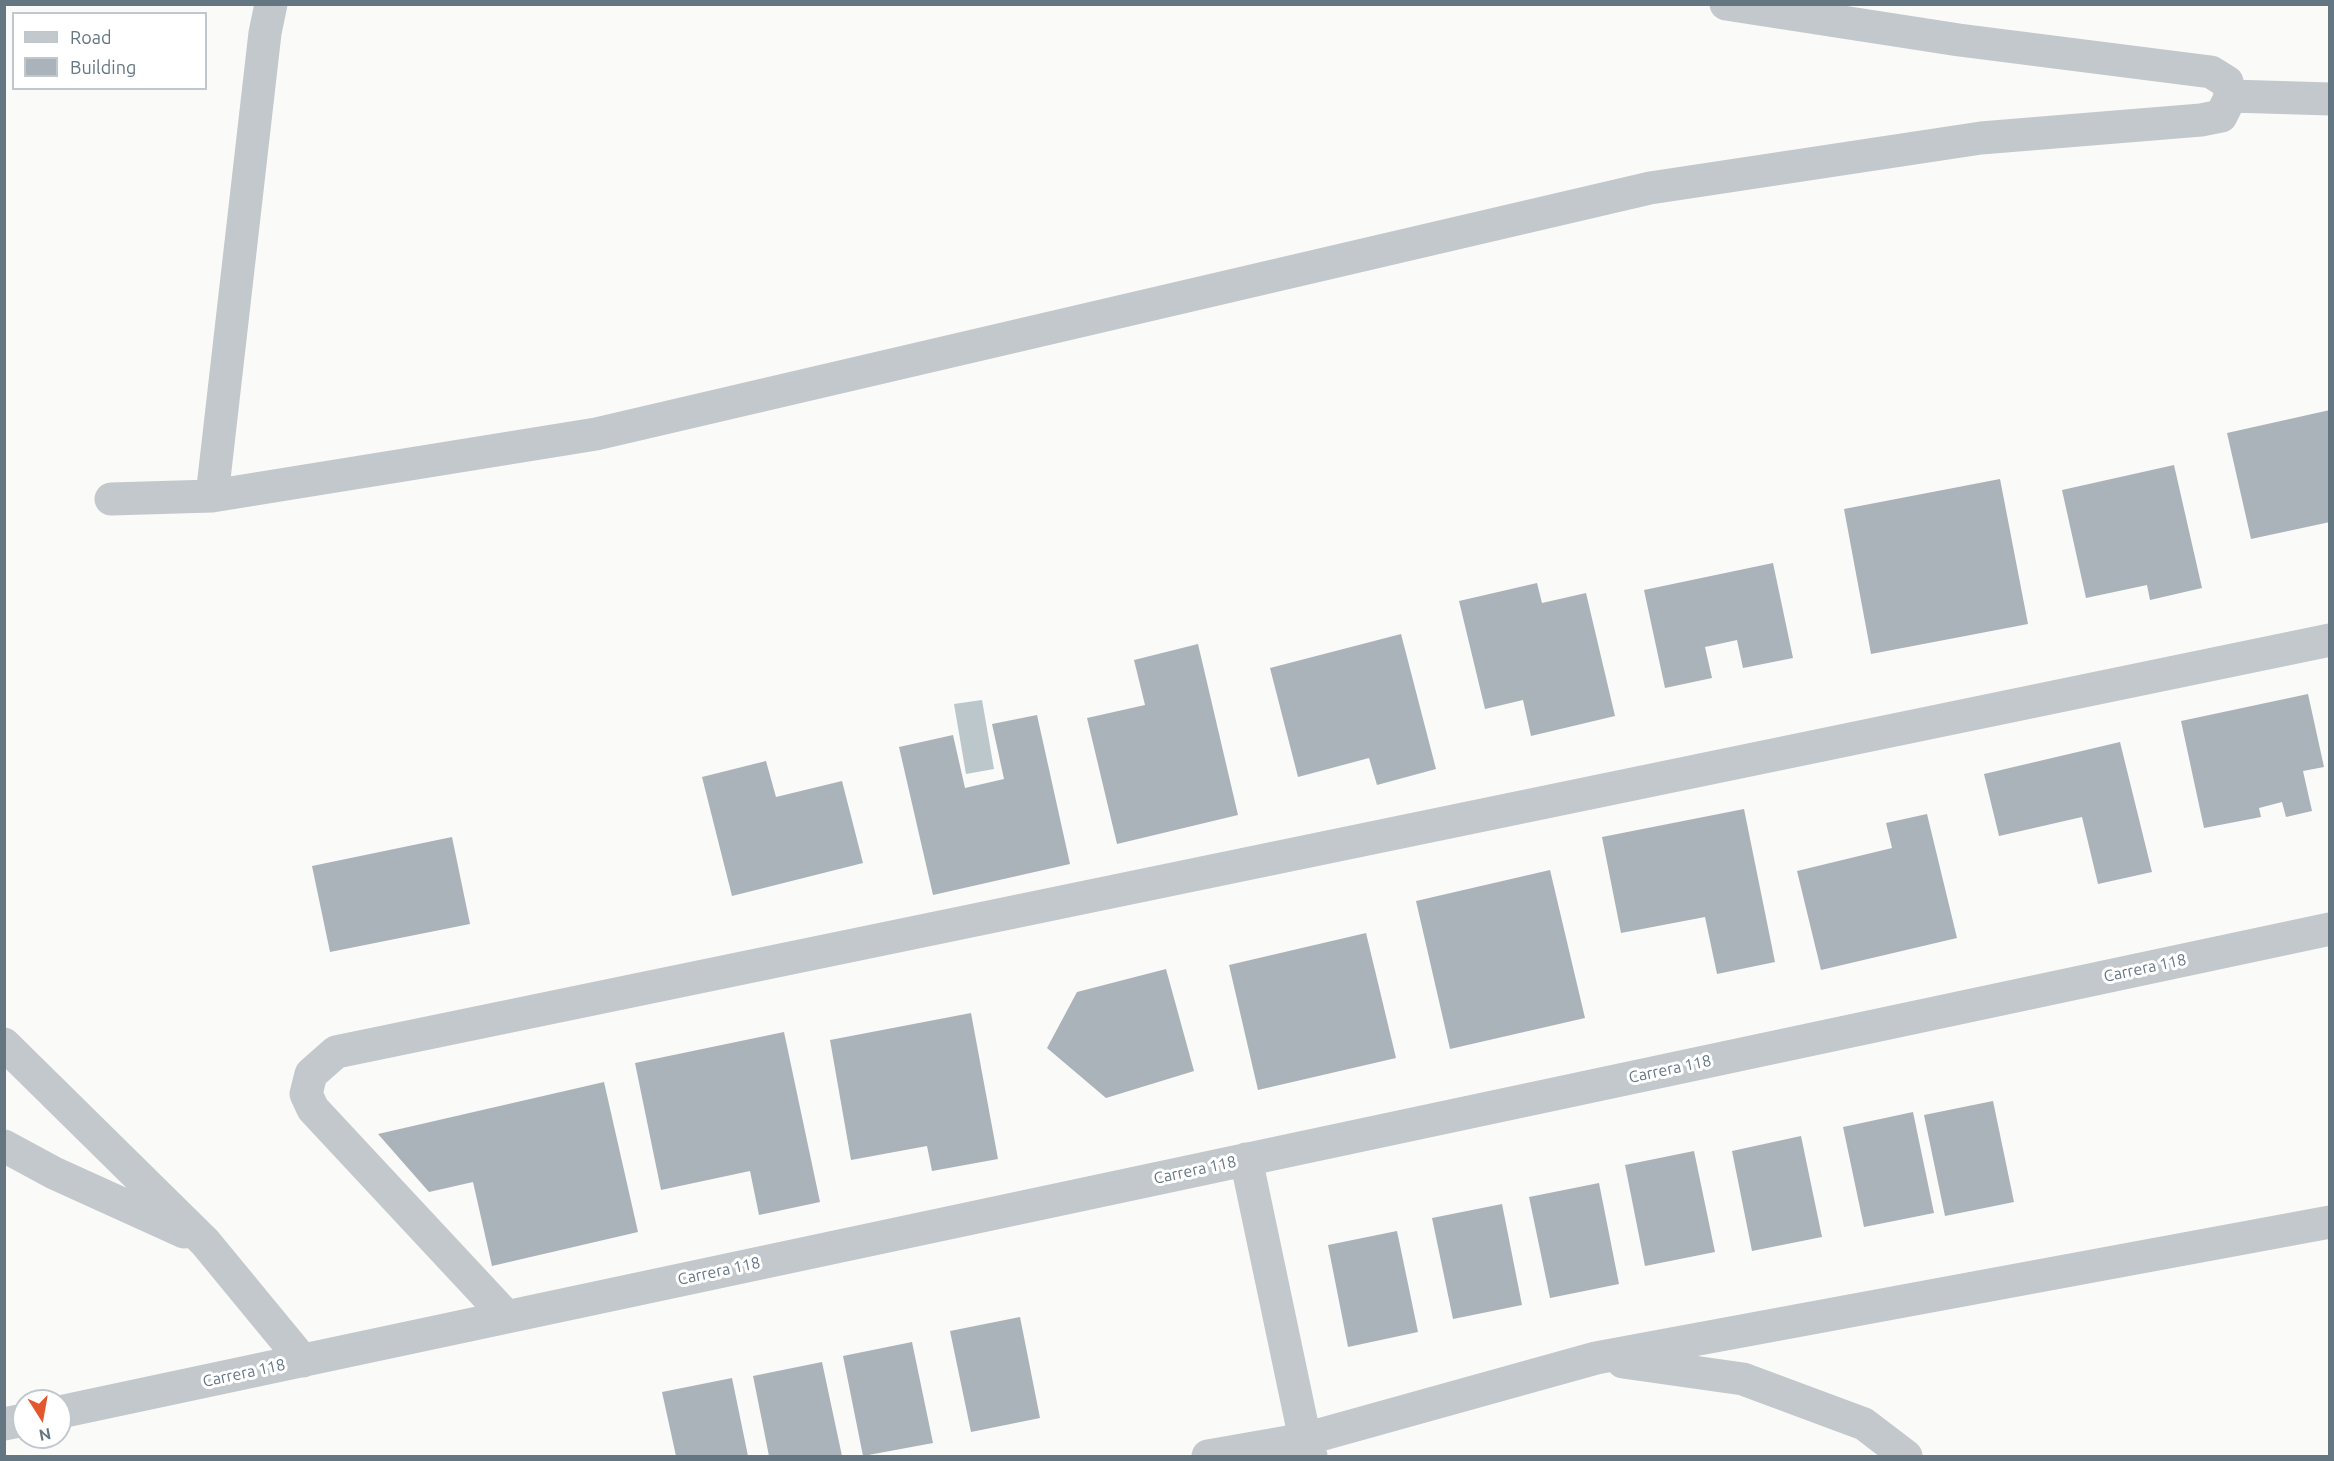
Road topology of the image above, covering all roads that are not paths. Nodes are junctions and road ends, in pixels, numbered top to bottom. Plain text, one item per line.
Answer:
1 (271, 4) edge
2 (1726, 4) edge
3 (2231, 96) junction
4 (2330, 99) edge
5 (212, 496) junction
6 (111, 499) dead end
7 (2330, 640) edge
8 (2330, 929) edge
9 (4, 1044) edge
10 (4, 1146) edge
11 (1246, 1159) junction
12 (2330, 1222) edge
13 (205, 1242) junction
14 (506, 1316) junction
15 (1596, 1358) junction
16 (303, 1360) junction
17 (72, 1409) edge
18 (1308, 1448) edge
19 (1208, 1456) edge
20 (1906, 1456) edge

1 - 5 street
2 - 3 street
3 - 4 street
3 - 5 street
5 - 6 street
7 - 14 street
8 - 11 street, Carrera 118
9 - 13 street
10 - 13 street
11 - 14 street, Carrera 118
11 - 18 street
12 - 15 street
13 - 16 street
14 - 16 street, Carrera 118
15 - 18 street
15 - 20 street
16 - 17 street, Carrera 118
18 - 19 street

